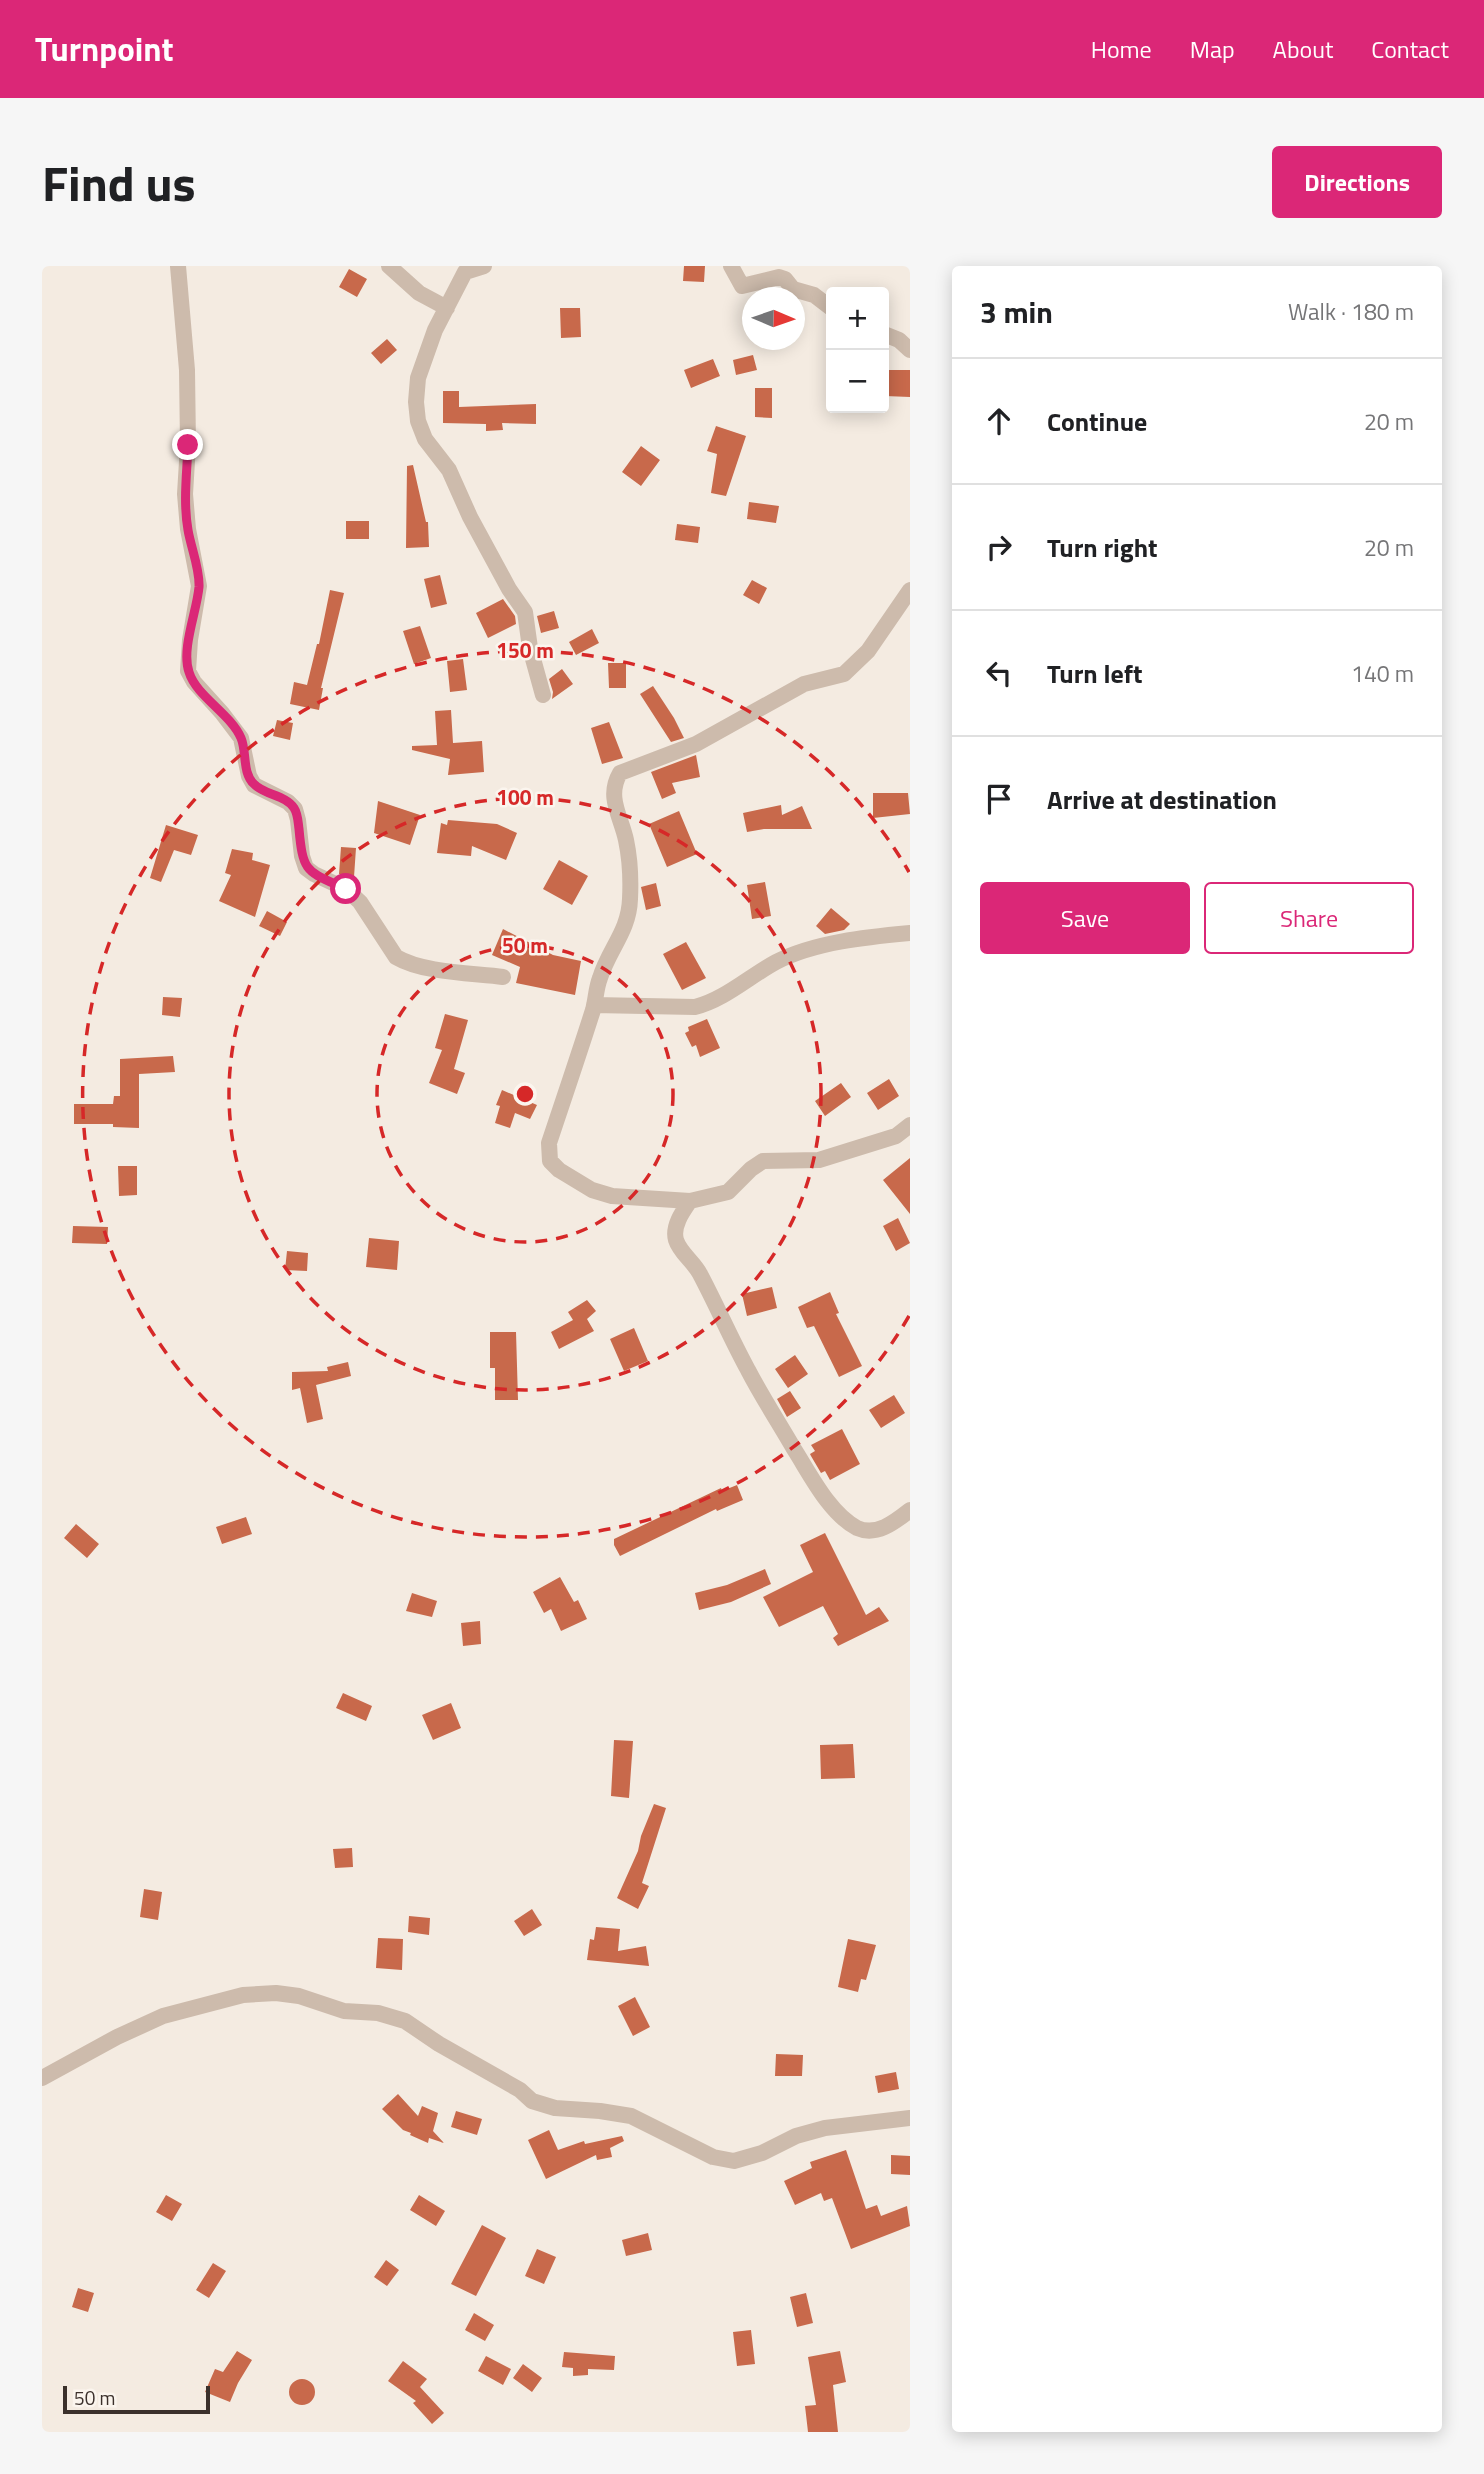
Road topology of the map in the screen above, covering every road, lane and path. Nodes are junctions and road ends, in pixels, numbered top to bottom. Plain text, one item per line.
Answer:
1 (178, 266) edge
2 (389, 266) edge
3 (484, 266) edge
4 (732, 266) edge
5 (826, 304) edge
6 (447, 308) junction
7 (889, 336) edge
8 (910, 350) edge
9 (910, 590) edge
10 (543, 695) dead end
11 (910, 933) edge
12 (503, 977) dead end
13 (594, 1005) junction
14 (910, 1125) edge
15 (690, 1201) junction
16 (910, 1510) edge
17 (42, 2078) edge
18 (910, 2118) edge

1 - 12 street
2 - 6 street
3 - 6 street
4 - 5 street
6 - 10 street
7 - 8 street
9 - 13 street
11 - 13 street
13 - 15 street
14 - 15 street
15 - 16 street
17 - 18 street

